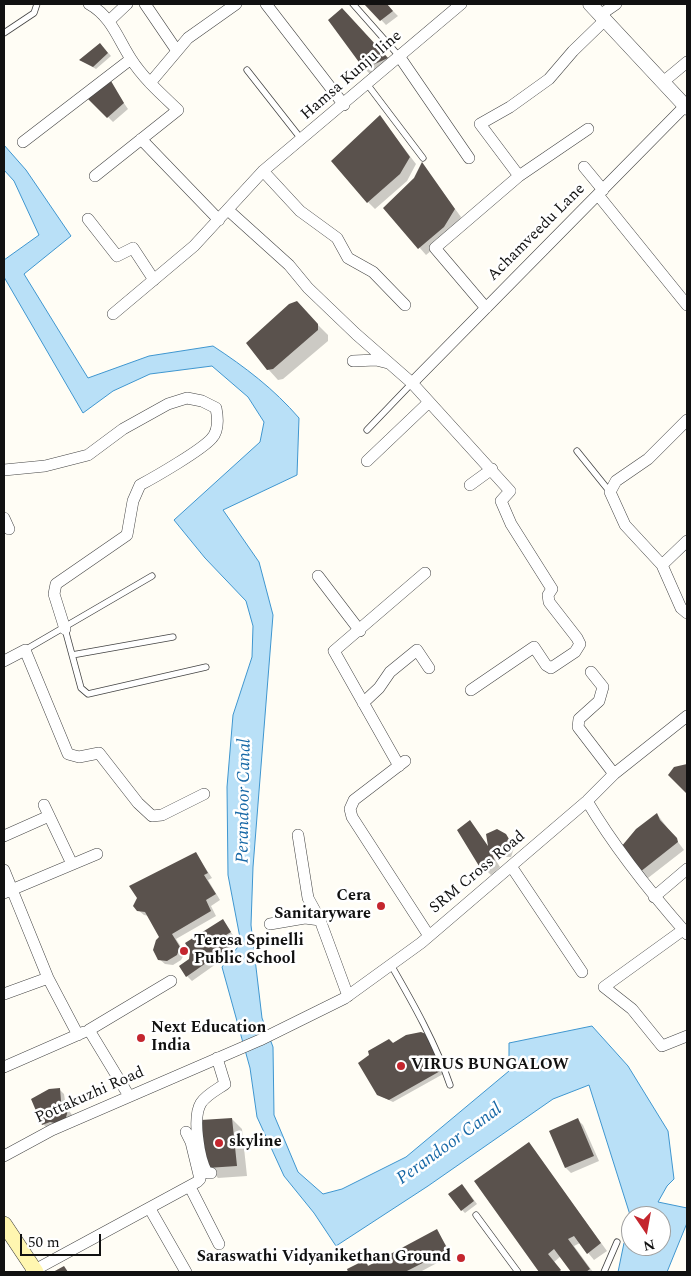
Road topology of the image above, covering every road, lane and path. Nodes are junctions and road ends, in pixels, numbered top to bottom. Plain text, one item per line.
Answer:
1 (37, 4) edge
2 (89, 4) edge
3 (127, 4) edge
4 (145, 4) edge
5 (236, 4) edge
6 (266, 4) edge
7 (353, 4) edge
8 (461, 4) edge
9 (590, 4) edge
10 (616, 4) edge
11 (602, 17) junction
12 (109, 21) junction
13 (4, 33) edge
14 (177, 52) junction
15 (400, 56) junction
16 (131, 59) junction
17 (687, 62) edge
18 (247, 70) dead end
19 (663, 82) junction
20 (150, 83) junction
21 (367, 84) junction
22 (344, 105) junction
23 (686, 107) edge
24 (588, 129) dead end
25 (140, 139) junction
26 (302, 140) junction
27 (24, 142) dead end
28 (423, 158) dead end
29 (469, 158) dead end
30 (584, 167) dead end
31 (263, 171) junction
32 (94, 176) dead end
33 (519, 176) junction
34 (600, 192) junction
35 (228, 210) junction
36 (88, 219) dead end
37 (218, 220) junction
38 (154, 280) junction
39 (405, 305) dead end
40 (687, 305) edge
41 (486, 308) junction
42 (113, 314) dead end
43 (353, 360) dead end
44 (389, 364) junction
45 (412, 383) junction
46 (429, 402) junction
47 (687, 420) edge
48 (367, 430) dead end
49 (577, 451) dead end
50 (367, 461) dead end
51 (4, 470) edge
52 (492, 470) junction
53 (470, 485) dead end
54 (610, 492) junction
55 (4, 518) edge
56 (9, 529) dead end
57 (687, 541) edge
58 (662, 565) junction
59 (425, 573) dead end
60 (152, 576) dead end
61 (318, 576) dead end
62 (687, 613) edge
63 (65, 629) junction
64 (360, 631) junction
65 (173, 637) dead end
66 (25, 650) junction
67 (72, 655) junction
68 (4, 661) edge
69 (206, 667) dead end
70 (429, 668) dead end
71 (591, 672) dead end
72 (471, 690) dead end
73 (363, 703) junction
74 (687, 716) edge
75 (614, 774) junction
76 (204, 794) dead end
77 (587, 801) junction
78 (44, 805) dead end
79 (49, 816) junction
80 (298, 835) dead end
81 (4, 836) edge
82 (97, 854) dead end
83 (72, 864) junction
84 (511, 866) junction
85 (687, 869) edge
86 (4, 870) edge
87 (8, 892) edge
88 (654, 897) junction
89 (320, 920) junction
90 (270, 924) dead end
91 (685, 932) edge
92 (429, 936) junction
93 (391, 965) junction
94 (582, 972) dead end
95 (48, 978) junction
96 (171, 981) dead end
97 (4, 994) edge
98 (348, 996) junction
99 (84, 1032) junction
100 (274, 1033) joint
101 (687, 1036) edge
102 (217, 1058) junction
103 (4, 1067) edge
104 (450, 1086) dead end
105 (129, 1096) junction
106 (186, 1132) dead end
107 (4, 1156) edge
108 (211, 1173) dead end
109 (190, 1186) junction
110 (150, 1208) junction
111 (476, 1215) dead end
112 (4, 1224) edge
113 (617, 1242) dead end
114 (219, 1244) dead end
115 (34, 1272) edge
116 (186, 1272) edge
117 (518, 1272) edge
118 (604, 1272) edge

1 - 13 lane
2 - 12 street
3 - 12 street
4 - 14 street
5 - 14 street
6 - 22 street
7 - 15 lane
8 - 15 street, Hamsa Kunju line
9 - 11 street
10 - 11 street
11 - 19 street
11 - 33 street
12 - 16 street
14 - 20 street
15 - 21 street, Hamsa Kunju line
15 - 29 street
16 - 20 street
16 - 27 street
17 - 19 street
18 - 26 lane
19 - 23 street
20 - 25 street
21 - 22 street, Hamsa Kunju line
21 - 28 lane
22 - 26 street, Hamsa Kunju line
23 - 34 street, Achamveedu Lane
24 - 33 street
25 - 32 street
25 - 37 street
26 - 31 street, Hamsa Kunju line
30 - 34 street
31 - 35 street, Hamsa Kunju line
31 - 39 street
33 - 41 street
34 - 40 street
34 - 41 street, Achamveedu Lane
35 - 37 street, Hamsa Kunju line
35 - 44 street
36 - 38 street
37 - 38 street, Hamsa Kunju line
38 - 42 street, Hamsa Kunju line
41 - 45 street, Achamveedu Lane
43 - 44 street
44 - 45 street
45 - 46 street
45 - 48 lane
46 - 50 street
46 - 52 street
47 - 54 street
49 - 54 lane
51 - 63 street
52 - 53 street
52 - 72 street
54 - 58 street
55 - 56 street
57 - 58 street
58 - 62 street
59 - 64 street
60 - 63 lane
61 - 64 street
63 - 66 lane
63 - 67 lane
64 - 73 street
65 - 67 lane
66 - 68 street
66 - 76 street
67 - 69 lane
70 - 73 street
71 - 75 street
73 - 92 street
74 - 75 street, SRM Cross Road
75 - 77 street, SRM Cross Road
77 - 84 street, SRM Cross Road
77 - 88 street
78 - 79 street
79 - 81 street
79 - 83 street
80 - 89 street
82 - 83 street
83 - 87 street
84 - 92 street, SRM Cross Road
84 - 94 street
85 - 88 street
86 - 87 street
87 - 95 street
88 - 91 street
89 - 90 street
89 - 98 street
91 - 101 street
92 - 93 street, SRM Cross Road
93 - 98 street, SRM Cross Road
93 - 104 lane
95 - 97 street
95 - 99 street
96 - 99 street
98 - 100 street, SRM Cross Road
99 - 103 street
99 - 105 street
100 - 102 street, Pottakuzhi Road
102 - 105 street, Pottakuzhi Road
102 - 108 street
105 - 107 street, Pottakuzhi Road
106 - 109 street
109 - 110 street
109 - 114 street
110 - 115 street
110 - 116 street
111 - 117 lane
112 - 115 main road
113 - 118 lane

